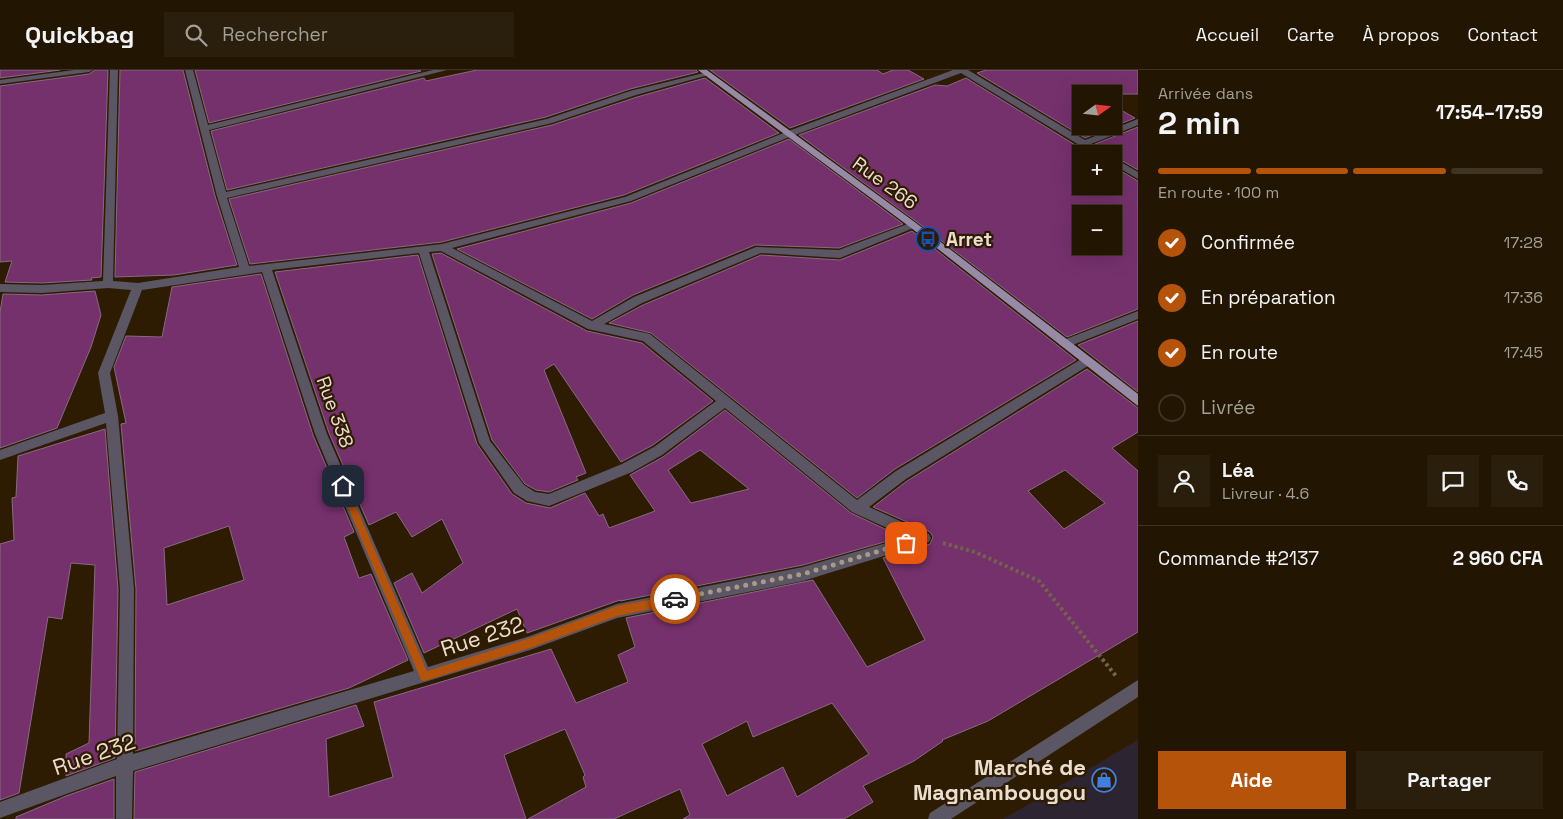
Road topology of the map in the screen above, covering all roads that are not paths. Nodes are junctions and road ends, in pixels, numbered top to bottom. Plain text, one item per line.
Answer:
1 (89, 70) edge
2 (114, 70) edge
3 (189, 70) edge
4 (443, 70) edge
5 (961, 70) edge
6 (705, 72) edge
7 (0, 82) edge
8 (1138, 122) edge
9 (206, 128) junction
10 (789, 134) junction
11 (1084, 144) joint
12 (1122, 166) edge
13 (1138, 176) edge
14 (222, 196) junction
15 (913, 225) junction
16 (442, 247) junction
17 (423, 250) junction
18 (266, 268) junction
19 (245, 270) junction
20 (108, 284) junction
21 (138, 287) junction
22 (0, 288) edge
23 (1138, 315) edge
24 (592, 326) junction
25 (1065, 344) junction
26 (1087, 361) junction
27 (725, 401) junction
28 (1138, 401) edge
29 (112, 416) junction
30 (0, 455) edge
31 (857, 508) junction
32 (424, 676) junction
33 (1133, 690) edge
34 (124, 765) junction
35 (0, 810) edge
36 (124, 819) edge
37 (936, 819) edge

1 - 7 street
2 - 20 street
3 - 9 street
4 - 9 street
5 - 10 street
5 - 11 street
6 - 10 main road, Rue 266
6 - 14 street
8 - 11 street
9 - 14 street
10 - 15 main road, Rue 266
10 - 16 street
12 - 13 street
14 - 19 street
15 - 24 street
15 - 25 main road, Rue 266
16 - 17 street
16 - 24 street
17 - 18 street
17 - 27 street
18 - 19 street
18 - 32 street, Rue 338
19 - 21 street
20 - 21 street
20 - 22 street
21 - 29 street
23 - 25 street
24 - 27 street
25 - 26 main road, Rue 266
26 - 28 main road, Rue 266
26 - 31 street
27 - 31 street
29 - 30 street
29 - 34 street
31 - 32 street, Rue 232
32 - 34 street, Rue 232
33 - 37 street
34 - 35 street, Rue 232
34 - 36 street

